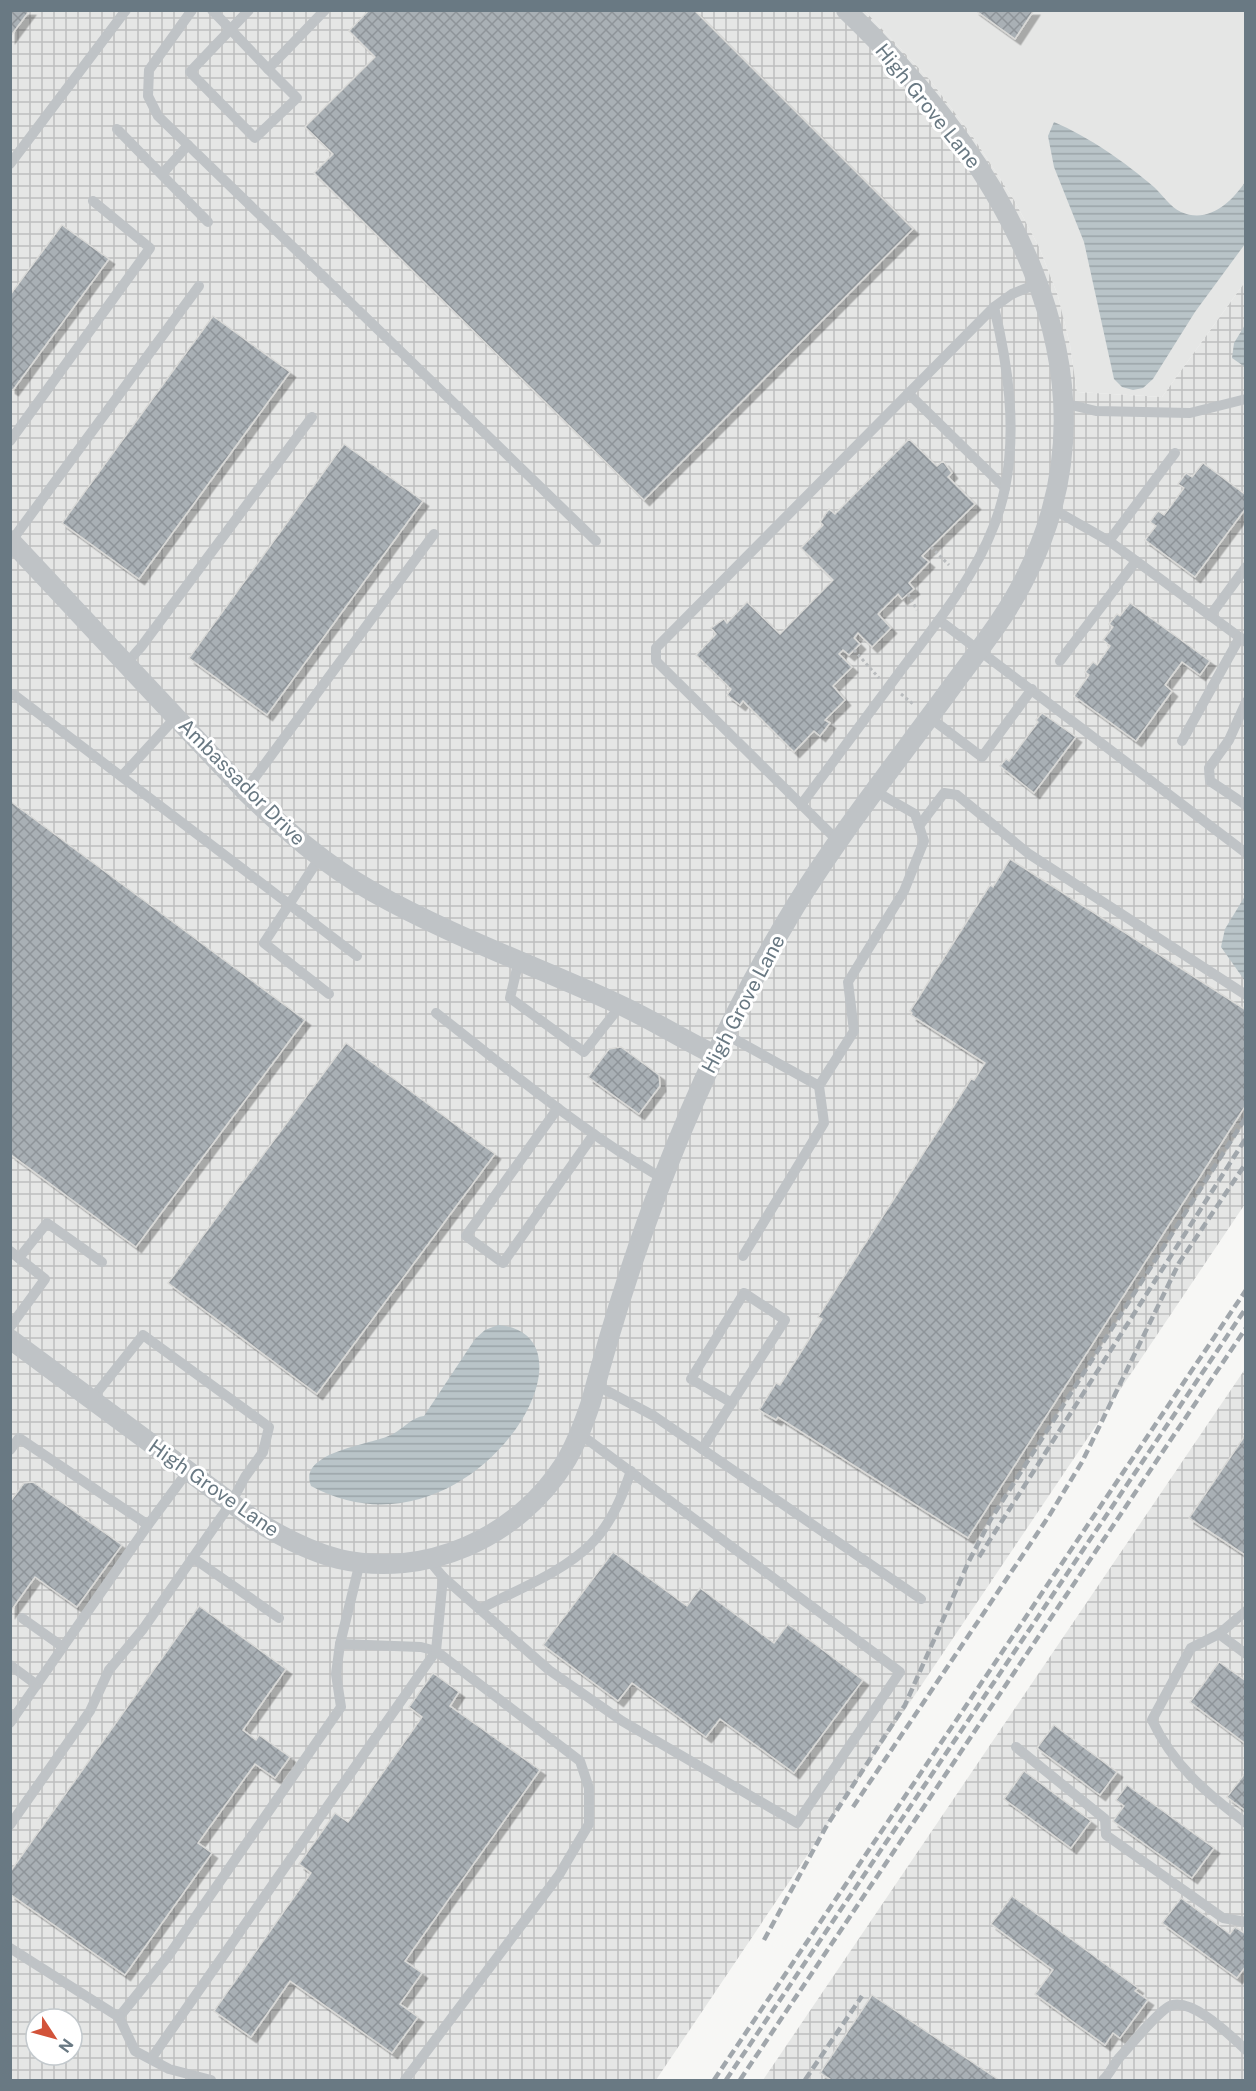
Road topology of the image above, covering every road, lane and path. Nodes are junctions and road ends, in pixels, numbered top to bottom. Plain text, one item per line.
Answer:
1 (126, 10) edge
2 (192, 10) edge
3 (212, 10) edge
4 (249, 10) edge
5 (325, 10) edge
6 (846, 10) edge
7 (229, 30) junction
8 (268, 69) junction
9 (117, 129) dead end
10 (188, 145) junction
11 (10, 164) edge
12 (163, 173) junction
13 (93, 201) dead end
14 (208, 222) dead end
15 (1039, 283) junction
16 (199, 286) dead end
17 (994, 307) junction
18 (908, 393) junction
19 (1245, 399) edge
20 (1063, 403) junction
21 (312, 417) dead end
22 (10, 441) edge
23 (1175, 453) dead end
24 (1005, 488) junction
25 (1051, 508) junction
26 (434, 534) dead end
27 (596, 541) dead end
28 (1109, 541) junction
29 (11, 542) edge
30 (931, 547) dead end
31 (1136, 561) junction
32 (949, 564) dead end
33 (1245, 567) edge
34 (908, 594) dead end
35 (917, 610) dead end
36 (1210, 616) junction
37 (939, 620) junction
38 (1243, 640) edge
39 (980, 648) junction
40 (855, 650) dead end
41 (1060, 661) dead end
42 (126, 664) junction
43 (883, 680) dead end
44 (1032, 689) junction
45 (898, 692) dead end
46 (10, 696) edge
47 (1245, 702) edge
48 (914, 704) dead end
49 (176, 717) junction
50 (929, 717) junction
51 (1182, 741) dead end
52 (122, 776) junction
53 (875, 790) junction
54 (244, 791) junction
55 (801, 805) junction
56 (1245, 805) edge
57 (919, 826) junction
58 (839, 842) junction
59 (1245, 853) edge
60 (320, 857) junction
61 (289, 904) junction
62 (357, 956) dead end
63 (519, 960) junction
64 (329, 994) dead end
65 (1245, 995) edge
66 (621, 1005) junction
67 (436, 1012) dead end
68 (725, 1034) junction
69 (715, 1055) junction
70 (819, 1086) junction
71 (558, 1108) junction
72 (594, 1134) junction
73 (662, 1178) junction
74 (15, 1255) edge
75 (743, 1256) dead end
76 (102, 1262) dead end
77 (10, 1327) edge
78 (10, 1340) edge
79 (596, 1385) junction
80 (92, 1400) junction
81 (732, 1403) junction
82 (580, 1434) junction
83 (702, 1449) junction
84 (10, 1450) edge
85 (188, 1471) junction
86 (631, 1471) junction
87 (231, 1503) junction
88 (148, 1525) junction
89 (193, 1558) junction
90 (428, 1558) junction
91 (360, 1562) junction
92 (444, 1577) junction
93 (921, 1599) dead end
94 (480, 1609) junction
95 (1245, 1611) edge
96 (22, 1618) dead end
97 (279, 1618) dead end
98 (1219, 1634) junction
99 (340, 1644) junction
100 (63, 1647) junction
101 (436, 1651) junction
102 (1245, 1654) edge
103 (10, 1665) edge
104 (37, 1685) junction
105 (10, 1723) edge
106 (1016, 1748) dead end
107 (1245, 1823) edge
108 (10, 1826) edge
109 (1245, 1922) edge
110 (10, 1948) edge
111 (119, 2017) junction
112 (1245, 2050) edge
113 (151, 2059) junction
114 (211, 2080) edge
115 (405, 2080) edge
116 (1103, 2080) edge

1 - 11 lane
2 - 10 lane
3 - 7 lane
4 - 7 lane
5 - 8 lane
6 - 15 street, High Grove Lane
7 - 8 lane
7 - 8 lane
9 - 12 lane
10 - 12 lane
10 - 27 lane
12 - 14 lane
13 - 22 lane
15 - 17 lane
15 - 20 street, High Grove Lane
16 - 29 lane
17 - 18 lane
17 - 24 lane
18 - 24 lane
18 - 55 lane
19 - 20 lane
20 - 25 street, High Grove Lane
21 - 42 lane
23 - 28 lane
24 - 37 lane
25 - 28 lane
25 - 39 street, High Grove Lane
26 - 54 lane
28 - 31 lane
29 - 42 street, Ambassador Drive
30 - 32 path
31 - 36 lane
31 - 41 lane
33 - 36 lane
34 - 35 path
36 - 38 lane
37 - 39 lane
37 - 55 lane
38 - 51 lane
39 - 44 lane
39 - 50 street, High Grove Lane
40 - 43 path
42 - 49 street, Ambassador Drive
44 - 50 lane
44 - 59 lane
45 - 48 path
46 - 52 lane
47 - 56 lane
49 - 52 lane
49 - 54 street, Ambassador Drive
50 - 53 street, High Grove Lane
52 - 61 lane
53 - 57 lane
53 - 58 street, High Grove Lane
54 - 60 street, Ambassador Drive
55 - 58 lane
57 - 65 lane
57 - 70 lane
58 - 68 street, High Grove Lane
60 - 61 lane
60 - 63 street, Ambassador Drive
61 - 62 lane
61 - 64 lane
63 - 66 street, Ambassador Drive
63 - 66 lane
66 - 69 street, Ambassador Drive
67 - 71 lane
68 - 69 street, High Grove Lane
68 - 70 lane
69 - 73 street, High Grove Lane
70 - 75 lane
71 - 72 lane
71 - 72 lane
72 - 73 lane
73 - 79 street, High Grove Lane
74 - 76 lane
74 - 77 lane
78 - 80 street, High Grove Lane
79 - 82 street, High Grove Lane
79 - 83 lane
80 - 85 street, High Grove Lane
80 - 87 lane
81 - 81 lane
81 - 83 lane
82 - 86 lane
82 - 90 street, High Grove Lane
83 - 93 lane
84 - 88 lane
85 - 87 street, High Grove Lane
85 - 88 lane
86 - 94 lane
86 - 94 lane
87 - 89 lane
87 - 91 street, High Grove Lane
88 - 100 lane
89 - 97 lane
89 - 108 lane
90 - 91 street, High Grove Lane
90 - 92 lane
91 - 99 lane
92 - 94 lane
92 - 101 lane
95 - 98 lane
96 - 100 lane
98 - 102 lane
98 - 107 lane
99 - 101 lane
99 - 111 lane
100 - 104 lane
101 - 113 lane
101 - 115 lane
103 - 104 lane
104 - 105 lane
106 - 109 lane
110 - 111 lane
111 - 113 lane
112 - 116 lane
113 - 114 lane

